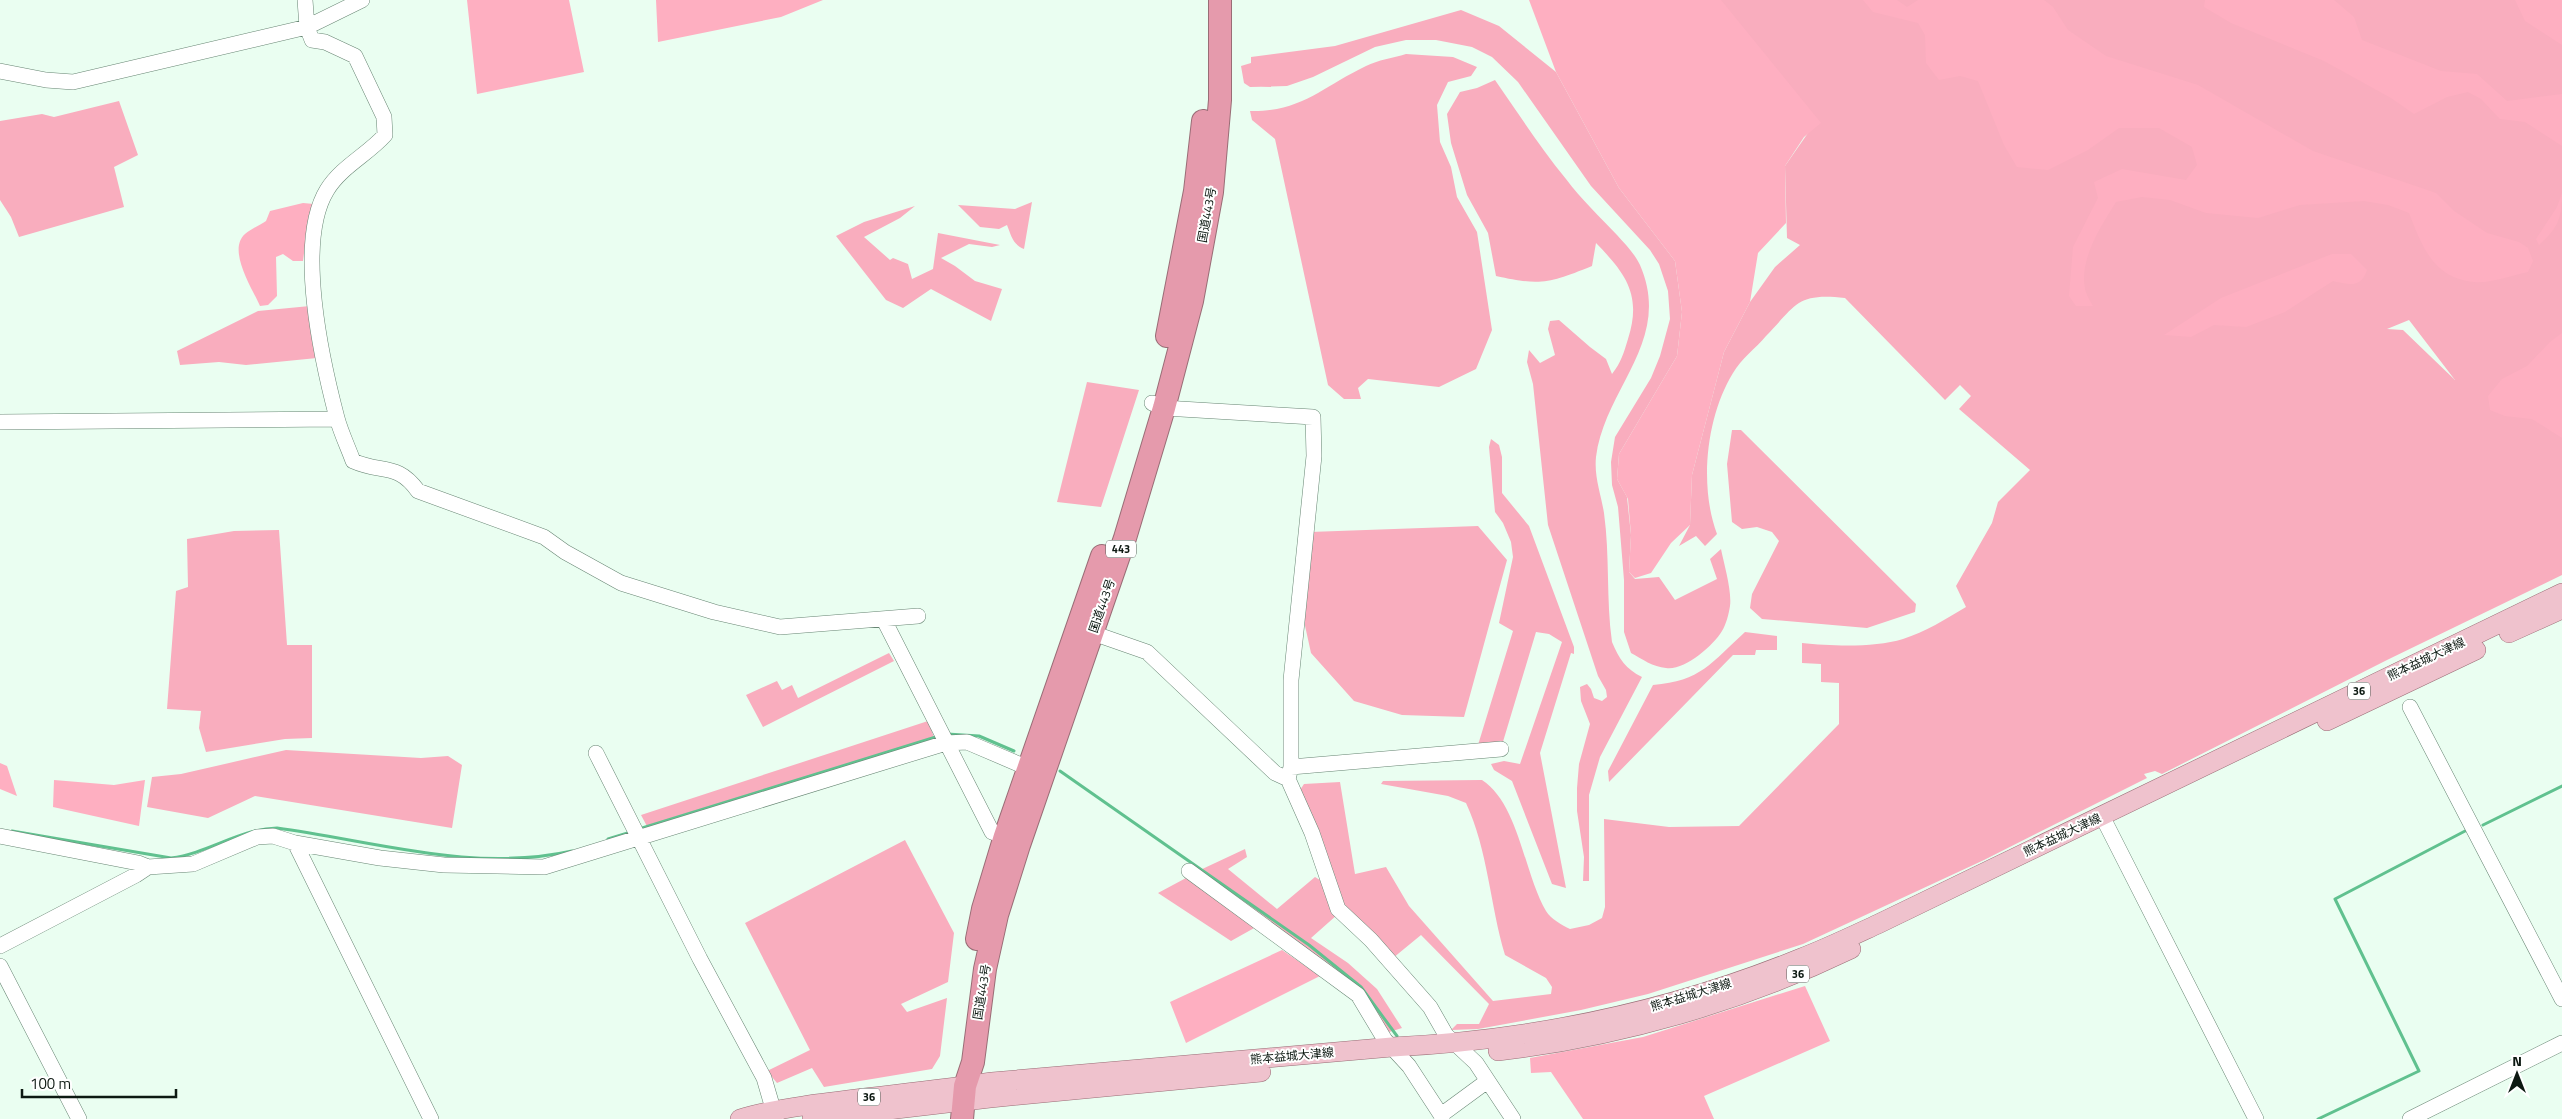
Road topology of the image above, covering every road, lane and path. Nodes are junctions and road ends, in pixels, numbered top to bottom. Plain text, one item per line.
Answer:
1 (305, 0) edge
2 (362, 0) edge
3 (1207, 0) edge
4 (1220, 0) edge
5 (343, 4) edge
6 (307, 26) junction
7 (0, 71) edge
8 (1158, 406) junction
9 (337, 420) junction
10 (0, 422) edge
11 (2562, 593) edge
12 (2562, 609) edge
13 (918, 616) dead end
14 (884, 620) junction
15 (1085, 631) junction
16 (2410, 707) dead end
17 (943, 737) junction
18 (1501, 749) dead end
19 (596, 753) dead end
20 (1028, 768) junction
21 (1289, 773) junction
22 (2105, 821) junction
23 (637, 832) junction
24 (0, 836) edge
25 (1005, 836) junction
26 (295, 842) junction
27 (148, 867) junction
28 (1189, 871) dead end
29 (0, 946) edge
30 (0, 966) edge
31 (2562, 999) edge
32 (2562, 1043) edge
33 (1461, 1049) junction
34 (1397, 1053) junction
35 (1486, 1082) junction
36 (964, 1102) edge
37 (1445, 1114) edge
38 (775, 1115) edge
39 (79, 1119) edge
40 (431, 1119) edge
41 (740, 1119) edge
42 (812, 1119) edge
43 (1513, 1119) edge
44 (2256, 1119) edge
45 (2410, 1119) edge

1 - 6 street
2 - 5 street
3 - 8 highway, 国道443号 / 443
4 - 8 highway, 国道443号 / 443
5 - 6 street
6 - 7 street
6 - 9 street
8 - 15 highway, 国道443号 / 443
8 - 21 street
9 - 10 street
9 - 14 street
11 - 22 main road, 熊本益城大津線 / 36
12 - 22 main road, 熊本益城大津線 / 36
13 - 14 street
14 - 17 street
15 - 20 highway, 国道443号 / 443
15 - 21 street
15 - 36 highway, 国道443号 / 443
16 - 31 street
17 - 20 street
17 - 23 street
17 - 25 street
18 - 21 street
19 - 23 street
20 - 25 highway, 国道443号 / 443
21 - 33 street
22 - 33 main road, 熊本益城大津線 / 36
22 - 44 street
23 - 26 street
23 - 38 street
24 - 27 street
25 - 36 highway, 国道443号 / 443
26 - 27 street
26 - 40 street
27 - 29 street
28 - 34 street
30 - 39 street
32 - 45 street
33 - 34 main road, 熊本益城大津線 / 36
33 - 35 street
34 - 36 main road, 熊本益城大津線 / 36
34 - 37 street
35 - 37 street
35 - 43 street
36 - 38 main road, 熊本益城大津線 / 36
36 - 42 main road, 熊本益城大津線 / 36
38 - 41 main road, 熊本益城大津線 / 36

